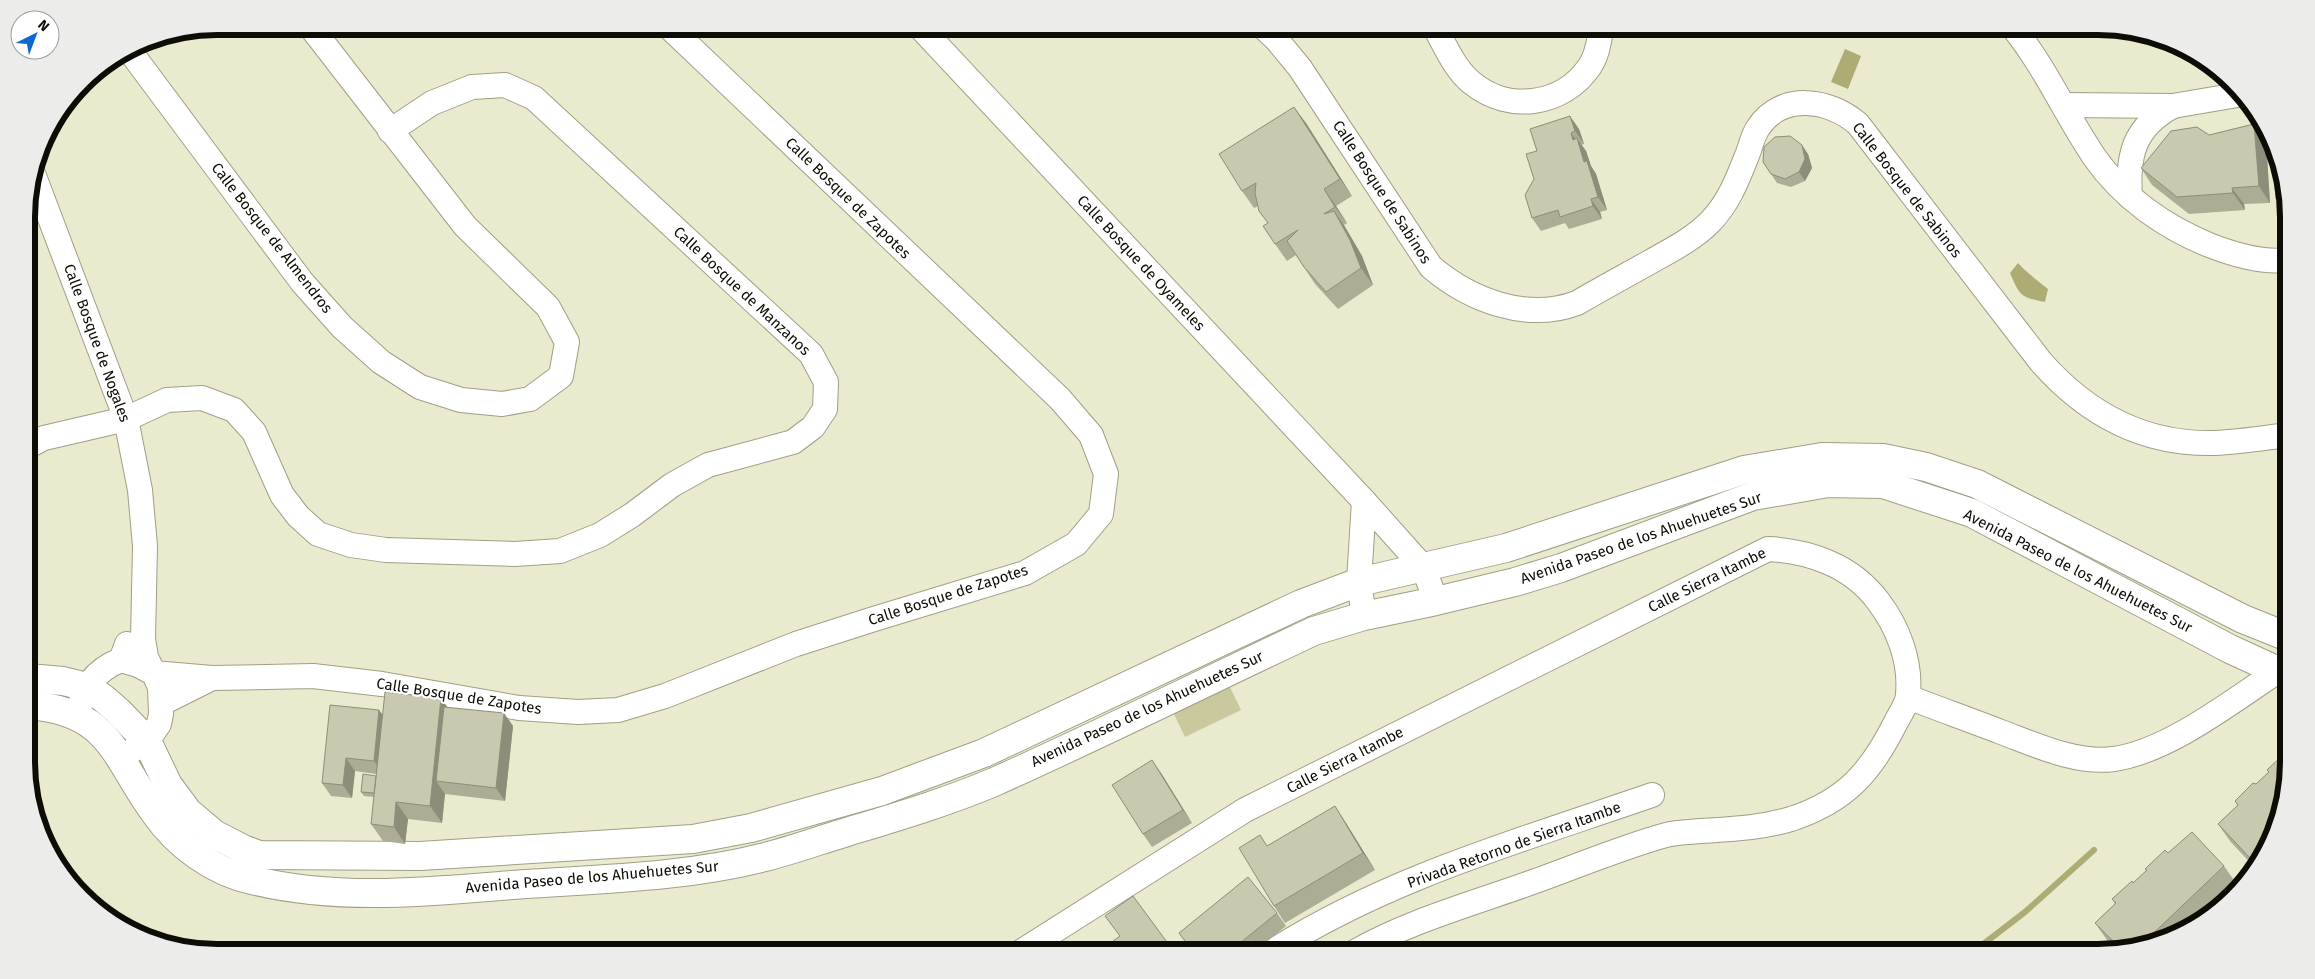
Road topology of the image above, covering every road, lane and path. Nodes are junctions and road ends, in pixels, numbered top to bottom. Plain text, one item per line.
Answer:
1 (317, 35) edge
2 (677, 35) edge
3 (927, 35) edge
4 (1272, 35) edge
5 (1439, 35) edge
6 (1600, 35) edge
7 (2019, 35) edge
8 (133, 55) edge
9 (2234, 96) edge
10 (2064, 105) junction
11 (2173, 106) junction
12 (390, 131) junction
13 (38, 186) edge
14 (2130, 197) junction
15 (2280, 259) edge
16 (126, 419) junction
17 (2280, 436) edge
18 (35, 443) edge
19 (1364, 501) junction
20 (1423, 567) junction
21 (2164, 579) junction
22 (1359, 582) junction
23 (1436, 601) junction
24 (143, 603) junction
25 (2148, 607) junction
26 (1364, 616) junction
27 (2280, 634) edge
28 (121, 660) junction
29 (2280, 671) edge
30 (153, 673) junction
31 (2280, 674) edge
32 (212, 678) junction
33 (35, 679) edge
34 (87, 687) junction
35 (1908, 697) junction
36 (162, 703) junction
37 (35, 706) edge
38 (78, 717) junction
39 (147, 741) junction
40 (120, 755) junction
41 (1652, 795) dead end
42 (1033, 944) edge
43 (1284, 944) edge
44 (1369, 944) edge

1 - 12 street, Calle Bosque de Almendros
2 - 32 street, Calle Bosque de Zapotes
3 - 19 street, Calle Bosque de Oyameles
4 - 17 street, Calle Bosque de Sabinos
5 - 6 street
7 - 10 street
8 - 12 street, Calle Bosque de Almendros
9 - 11 street
10 - 11 street
10 - 14 street
11 - 14 street
12 - 16 street, Calle Bosque de Manzanos
13 - 16 street, Calle Bosque de Nogales
14 - 15 street
16 - 18 street, Calle Bosque de Manzanos
16 - 24 street, Calle Bosque de Nogales
19 - 20 street, Calle Bosque de Oyameles
19 - 22 street
20 - 21 street, Avenida Paseo de los Ahuehuetes Sur
20 - 22 street, Avenida Paseo de los Ahuehuetes Sur
20 - 23 street
21 - 25 street
21 - 27 street, Avenida Paseo de los Ahuehuetes Sur
22 - 26 street
22 - 39 street, Avenida Paseo de los Ahuehuetes Sur
23 - 25 street, Avenida Paseo de los Ahuehuetes Sur
23 - 26 street, Avenida Paseo de los Ahuehuetes Sur
24 - 28 street, Calle Bosque de Nogales
24 - 30 street, Calle Bosque de Nogales
25 - 29 street, Avenida Paseo de los Ahuehuetes Sur
26 - 40 street, Avenida Paseo de los Ahuehuetes Sur
28 - 30 street, Calle Bosque de Zapotes
28 - 34 street
30 - 32 street, Calle Bosque de Zapotes
30 - 36 street, Calle Bosque de Nogales
31 - 35 street
32 - 36 street, Calle Bosque de Zapotes
33 - 34 street, Avenida Paseo de los Ahuehuetes Sur
34 - 38 street
34 - 39 street, Avenida Paseo de los Ahuehuetes Sur
35 - 42 street, Calle Sierra Itambe
35 - 44 street, Calle Sierra Itambe
36 - 39 street, Calle Bosque de Nogales
37 - 38 street, Avenida Paseo de los Ahuehuetes Sur
38 - 40 street, Avenida Paseo de los Ahuehuetes Sur
39 - 40 street
41 - 43 street, Privada Retorno de Sierra Itambe

